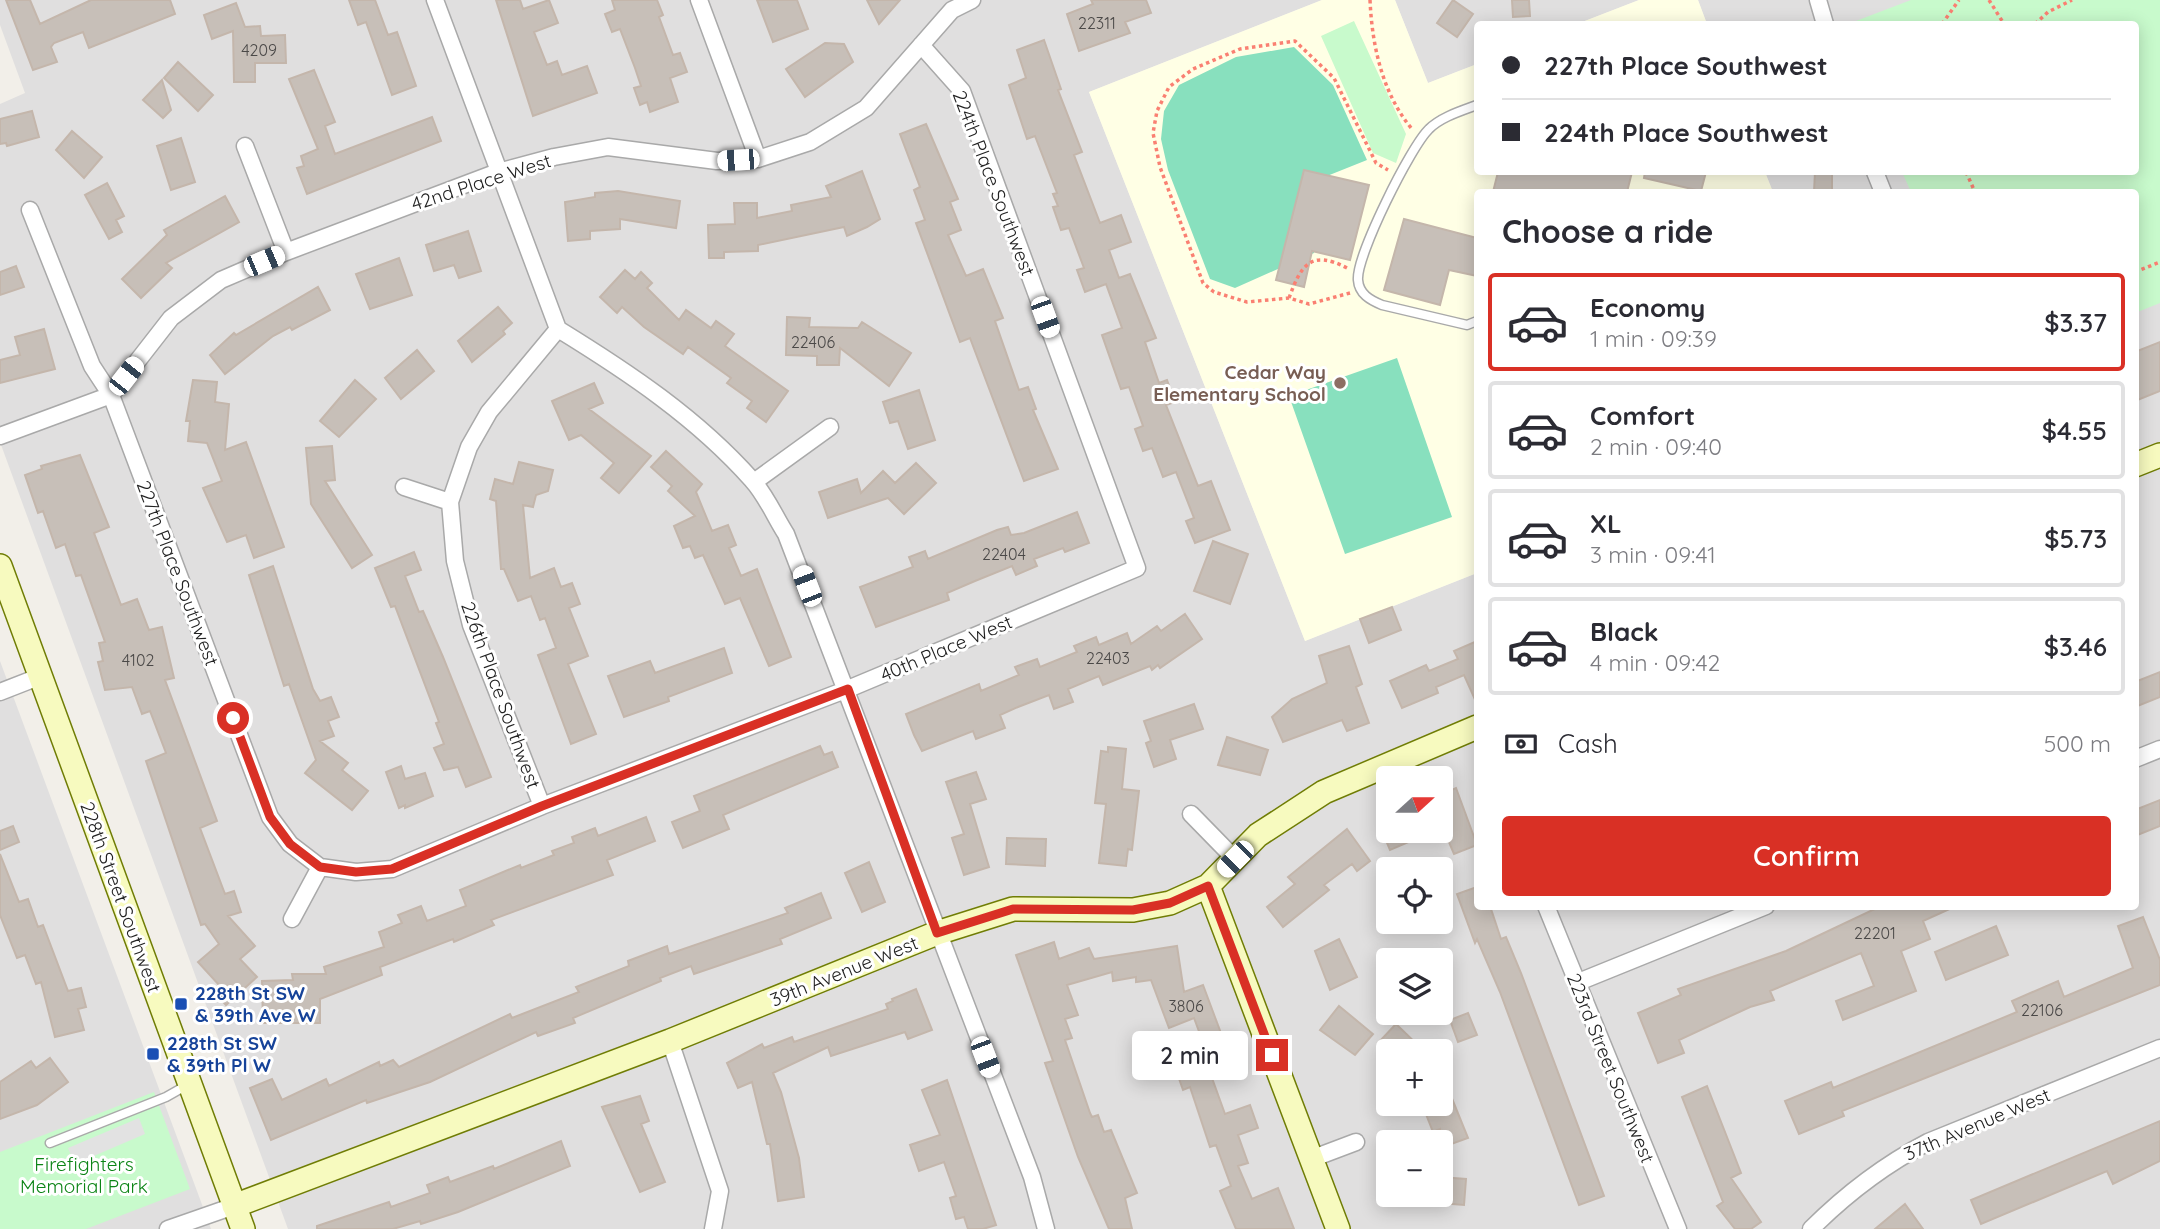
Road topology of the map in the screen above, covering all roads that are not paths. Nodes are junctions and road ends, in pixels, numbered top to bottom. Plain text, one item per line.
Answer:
1 (435, 0) edge
2 (699, 0) edge
3 (972, 0) edge
4 (1818, 0) edge
5 (950, 5) edge
6 (1824, 21) edge
7 (921, 45) junction
8 (1474, 106) edge
9 (246, 146) dead end
10 (758, 159) junction
11 (498, 173) junction
12 (30, 210) dead end
13 (286, 252) junction
14 (1474, 322) edge
15 (558, 329) junction
16 (111, 395) junction
17 (830, 427) dead end
18 (0, 436) edge
19 (2160, 455) edge
20 (2139, 464) edge
21 (754, 482) junction
22 (404, 487) dead end
23 (450, 502) junction
24 (0, 566) edge
25 (1137, 568) joint
26 (41, 676) junction
27 (848, 689) junction
28 (0, 692) edge
29 (1474, 731) edge
30 (2160, 749) edge
31 (2139, 757) edge
32 (542, 806) junction
33 (1191, 814) dead end
34 (1235, 859) junction
35 (320, 867) junction
36 (1208, 886) junction
37 (1548, 910) edge
38 (1756, 910) edge
39 (292, 919) dead end
40 (937, 933) junction
41 (1576, 983) junction
42 (670, 1041) junction
43 (2160, 1048) edge
44 (189, 1084) junction
45 (1356, 1142) dead end
46 (50, 1143) dead end
47 (1311, 1159) junction
48 (234, 1206) junction
49 (168, 1229) edge
50 (243, 1229) edge
51 (713, 1229) edge
52 (1046, 1229) edge
53 (1338, 1229) edge
54 (1678, 1229) edge
55 (1811, 1229) edge

1 - 11 street
2 - 10 street
3 - 5 street, 42nd Place West
4 - 6 street
5 - 7 street, 42nd Place West
7 - 10 street, 42nd Place West
7 - 25 street, 224th Place Southwest
8 - 14 lane
9 - 13 street
10 - 11 street, 42nd Place West
11 - 13 street, 42nd Place West
11 - 15 street
12 - 16 street, 227th Place Southwest
13 - 16 street, 42nd Place West
15 - 21 street
15 - 23 street
16 - 18 street
16 - 35 street, 227th Place Southwest
17 - 21 street
19 - 20 street
21 - 27 street
22 - 23 street
23 - 32 street, 226th Place Southwest
24 - 26 street, 228th Street Southwest
25 - 27 street, 40th Place West
26 - 28 street
26 - 44 street, 228th Street Southwest
27 - 32 street, 40th Place West
27 - 40 street
29 - 34 street, 39th Avenue West
30 - 31 street
32 - 35 street, 40th Place West
33 - 34 street
34 - 36 street, 39th Avenue West
35 - 39 street
36 - 40 street, 39th Avenue West
36 - 47 street
37 - 41 street, 223rd Street Southwest
38 - 41 street
40 - 42 street, 39th Avenue West
40 - 52 street
41 - 54 street, 223rd Street Southwest
42 - 48 street, 39th Avenue West
42 - 51 street
43 - 55 street, 37th Avenue West
44 - 46 lane
44 - 48 street, 228th Street Southwest
45 - 47 street
47 - 53 street
48 - 49 street
48 - 50 street, 228th Street Southwest

